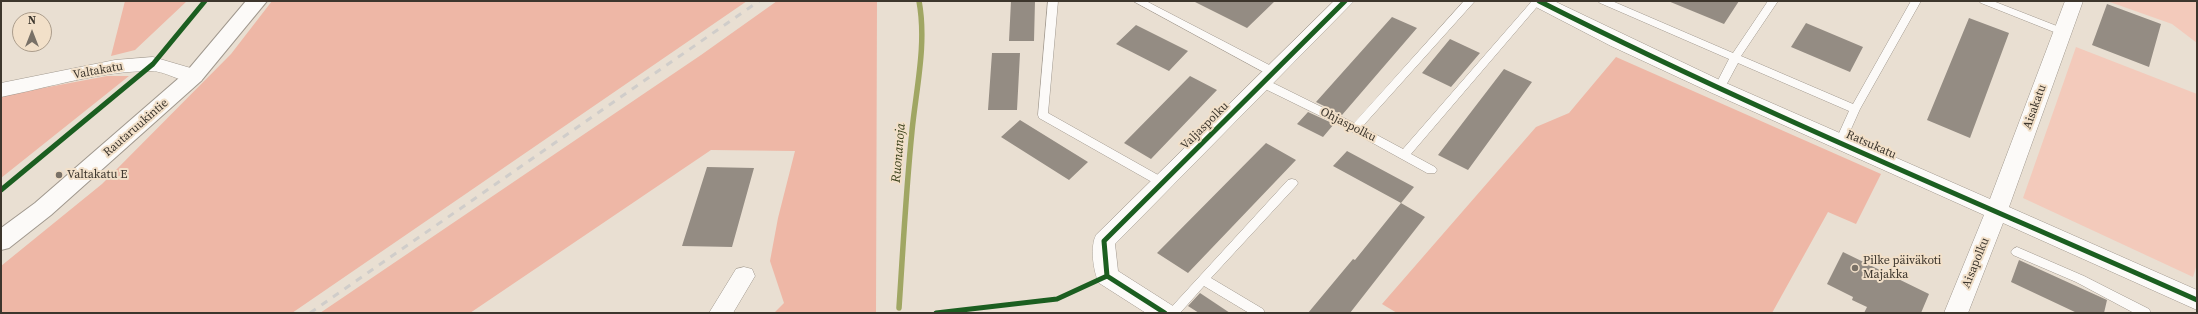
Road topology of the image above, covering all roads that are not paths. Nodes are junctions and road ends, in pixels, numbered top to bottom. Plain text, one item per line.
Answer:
1 (257, 1) edge
2 (1053, 1) edge
3 (1138, 1) edge
4 (1345, 1) edge
5 (1470, 1) edge
6 (1538, 1) edge
7 (1603, 1) edge
8 (1773, 1) edge
9 (1916, 1) edge
10 (1984, 1) edge
11 (2074, 1) edge
12 (2063, 32) junction
13 (1735, 58) junction
14 (194, 76) junction
15 (1268, 78) junction
16 (1719, 88) junction
17 (1, 90) edge
18 (1855, 109) junction
19 (1355, 128) junction
20 (1840, 142) junction
21 (1404, 155) junction
22 (1431, 170) dead end
23 (1163, 182) junction
24 (1292, 183) dead end
25 (1996, 212) junction
26 (1, 241) edge
27 (2018, 252) dead end
28 (744, 276) dead end
29 (1203, 279) junction
30 (2196, 298) edge
31 (721, 313) edge
32 (1164, 313) edge
33 (1172, 313) edge
34 (1259, 313) edge
35 (1956, 313) edge
36 (2145, 313) edge

1 - 14 main road, Rautaruukintie
2 - 23 lane
3 - 15 lane, Ohjaspolku
4 - 15 street, Valjaspolku
5 - 19 lane
6 - 16 street, Ratsukatu
6 - 21 lane
7 - 13 lane
8 - 13 lane
9 - 18 lane
10 - 12 lane
11 - 12 street, Aisakatu
12 - 25 street, Aisakatu
13 - 16 lane
13 - 18 lane
14 - 17 street, Valtakatu
14 - 26 main road, Rautaruukintie
15 - 19 lane, Ohjaspolku
15 - 23 street, Valjaspolku
16 - 20 street, Ratsukatu
18 - 20 lane
19 - 21 lane, Ohjaspolku
20 - 25 street, Ratsukatu
21 - 22 lane, Ohjaspolku
23 - 32 street, Valjaspolku
24 - 29 lane
25 - 30 street, Ratsukatu
25 - 35 street, Aisapolku
27 - 36 lane
28 - 31 street
29 - 33 lane
29 - 34 lane

